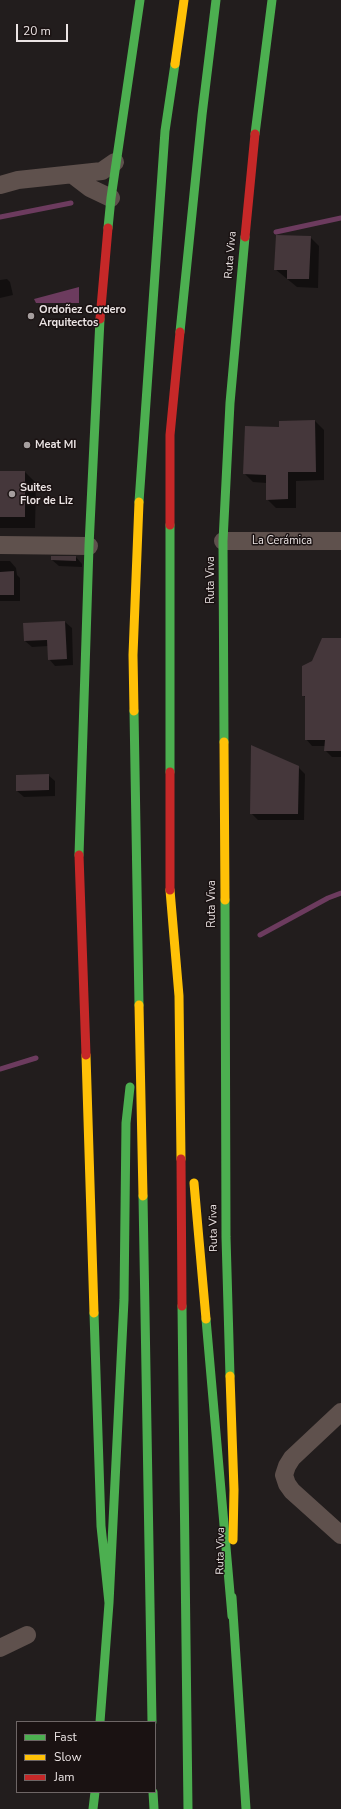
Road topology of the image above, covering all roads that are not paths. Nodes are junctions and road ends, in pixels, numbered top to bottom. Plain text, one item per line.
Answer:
1 (140, 0) edge
2 (184, 0) edge
3 (216, 0) edge
4 (272, 0) edge
5 (115, 162) junction
6 (73, 175) junction
7 (0, 185) edge
8 (110, 198) junction
9 (223, 541) junction
10 (341, 541) edge
11 (0, 545) edge
12 (89, 546) junction
13 (179, 996) junction
14 (140, 1014) junction
15 (190, 1138) dead end
16 (194, 1177) dead end
17 (341, 1412) edge
18 (341, 1535) edge
19 (109, 1603) junction
20 (232, 1616) junction
21 (27, 1635) dead end
22 (0, 1648) edge
23 (100, 1721) edge
24 (152, 1721) edge
25 (95, 1793) edge
26 (154, 1793) edge
27 (93, 1809) edge
28 (154, 1809) edge
29 (188, 1809) edge
30 (246, 1809) edge

1 - 5 main road
2 - 14 main road
3 - 13 main road
4 - 9 main road, Ruta Viva
5 - 6 street
5 - 8 main road
6 - 7 street
6 - 8 street
8 - 12 main road
9 - 10 street, La Cerámica
9 - 20 main road, Ruta Viva
11 - 12 street
12 - 19 main road
13 - 15 main road
13 - 29 main road
14 - 19 main road
14 - 24 main road
16 - 20 main road
17 - 18 street
19 - 23 main road
20 - 30 main road, Ruta Viva
21 - 22 street
25 - 27 main road
26 - 28 main road

